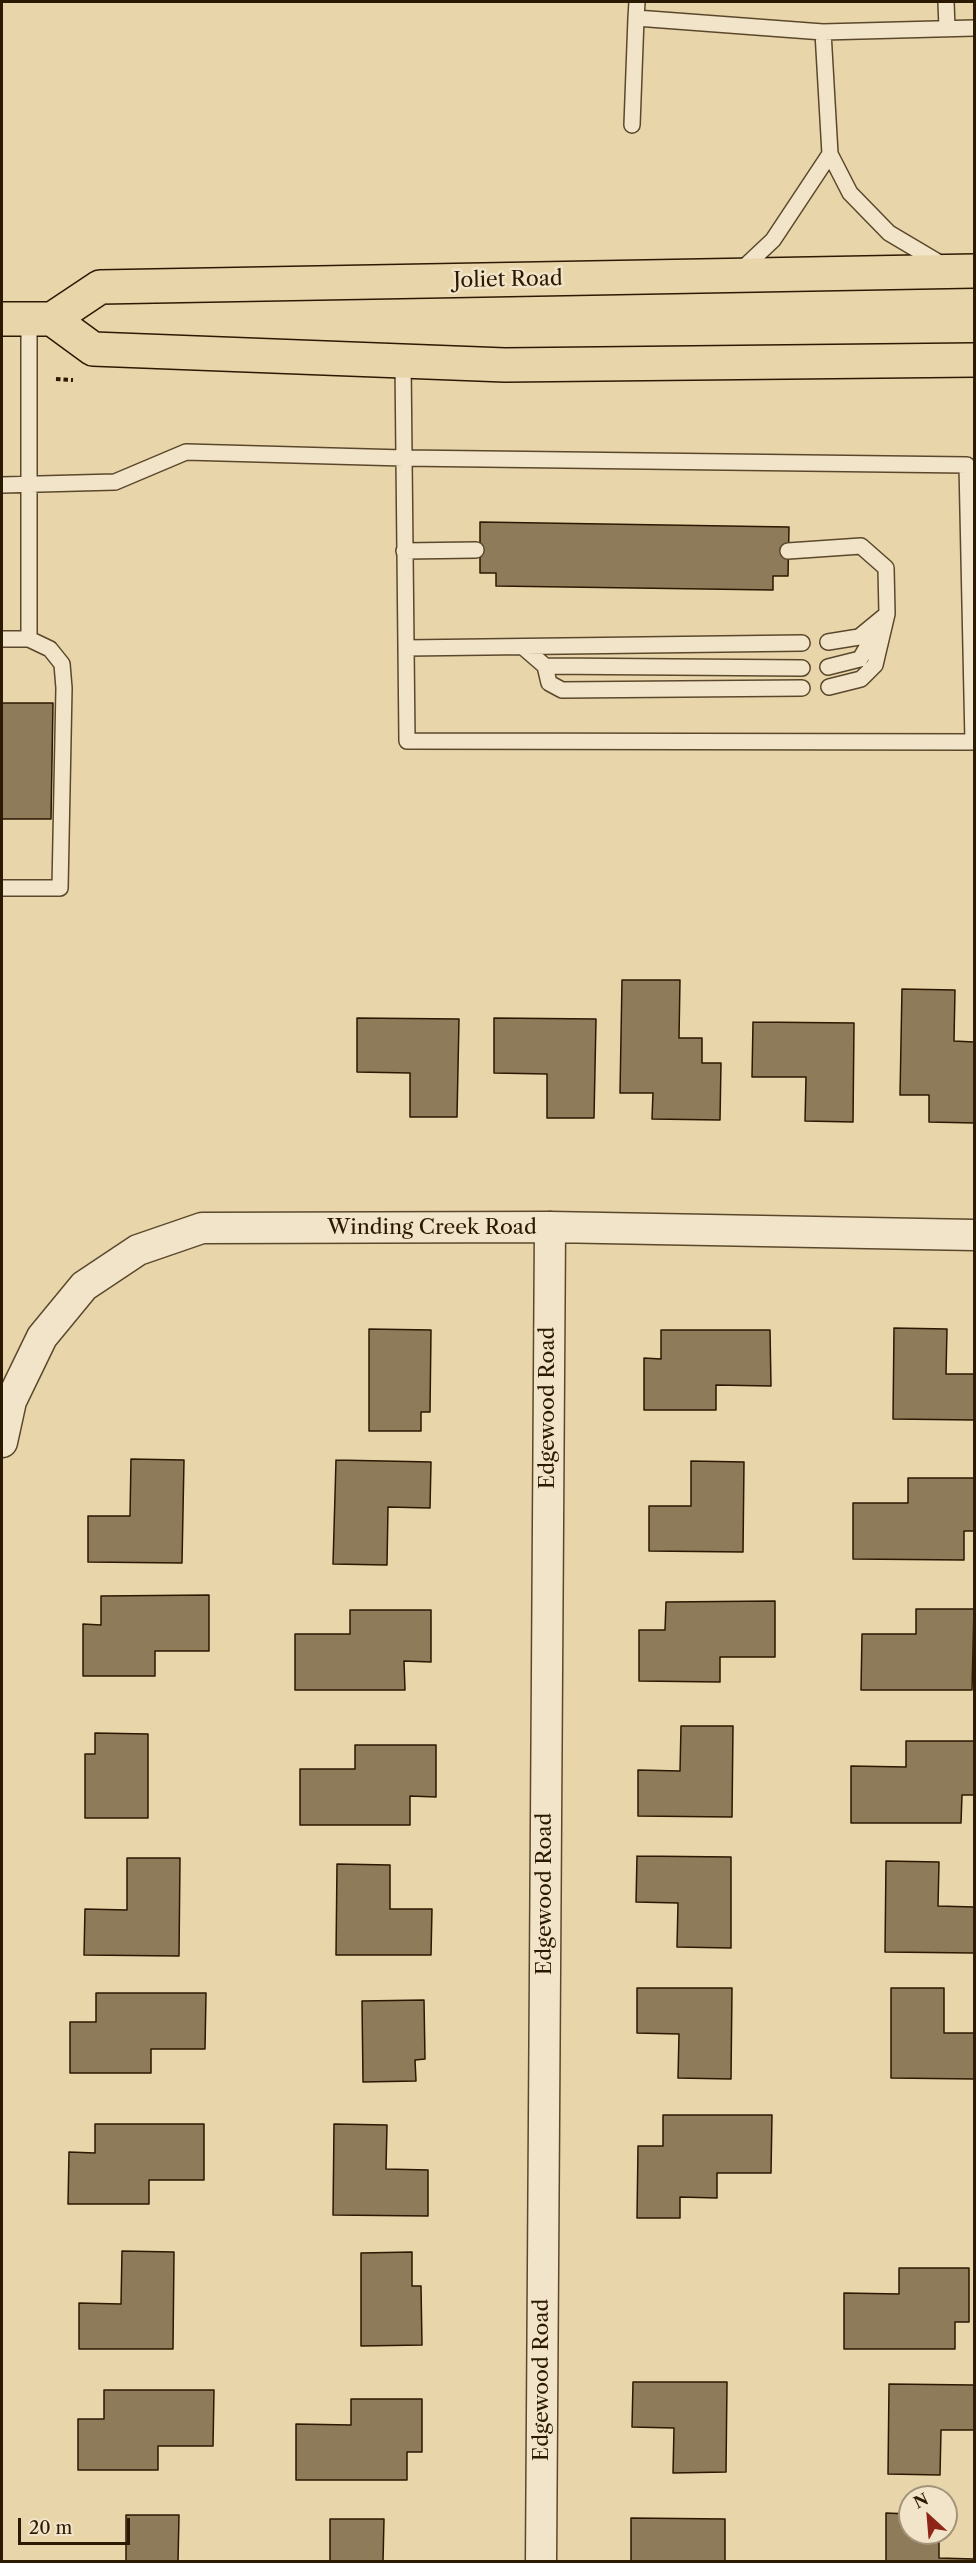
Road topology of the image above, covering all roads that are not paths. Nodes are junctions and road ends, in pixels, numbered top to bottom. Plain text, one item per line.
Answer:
1 (637, 2) edge
2 (946, 2) edge
3 (636, 18) junction
4 (946, 28) junction
5 (975, 28) edge
6 (823, 32) junction
7 (632, 125) dead end
8 (830, 154) junction
9 (964, 272) edge
10 (736, 275) junction
11 (27, 319) edge
12 (975, 360) edge
13 (404, 361) junction
14 (404, 458) junction
15 (2, 484) edge
16 (29, 485) junction
17 (476, 550) dead end
18 (404, 551) junction
19 (788, 551) dead end
20 (887, 614) junction
21 (972, 618) edge
22 (2, 639) edge
23 (29, 639) junction
24 (828, 642) dead end
25 (802, 643) dead end
26 (523, 647) junction
27 (406, 648) junction
28 (545, 666) junction
29 (828, 667) dead end
30 (802, 668) dead end
31 (829, 687) dead end
32 (802, 688) dead end
33 (2, 888) edge
34 (550, 1227) junction
35 (975, 1235) edge
36 (2, 1442) edge
37 (541, 2562) edge

1 - 3 lane
2 - 4 lane
3 - 6 lane
3 - 7 lane
4 - 5 lane
4 - 6 lane
6 - 8 lane
8 - 9 lane
8 - 10 lane
9 - 10 main road, Joliet Road
10 - 11 main road, Joliet Road
11 - 13 main road
11 - 16 lane
12 - 13 main road
13 - 14 lane
14 - 16 lane
14 - 18 lane
14 - 21 lane
15 - 16 lane
16 - 23 lane
17 - 18 lane
18 - 27 lane
19 - 20 lane
20 - 24 lane
20 - 29 lane
20 - 31 lane
21 - 27 lane
22 - 23 lane
23 - 33 lane
25 - 26 lane
26 - 27 lane
26 - 28 lane
28 - 30 lane
28 - 32 lane
34 - 35 street, Winding Creek Road
34 - 36 street, Winding Creek Road
34 - 37 street, Edgewood Road

